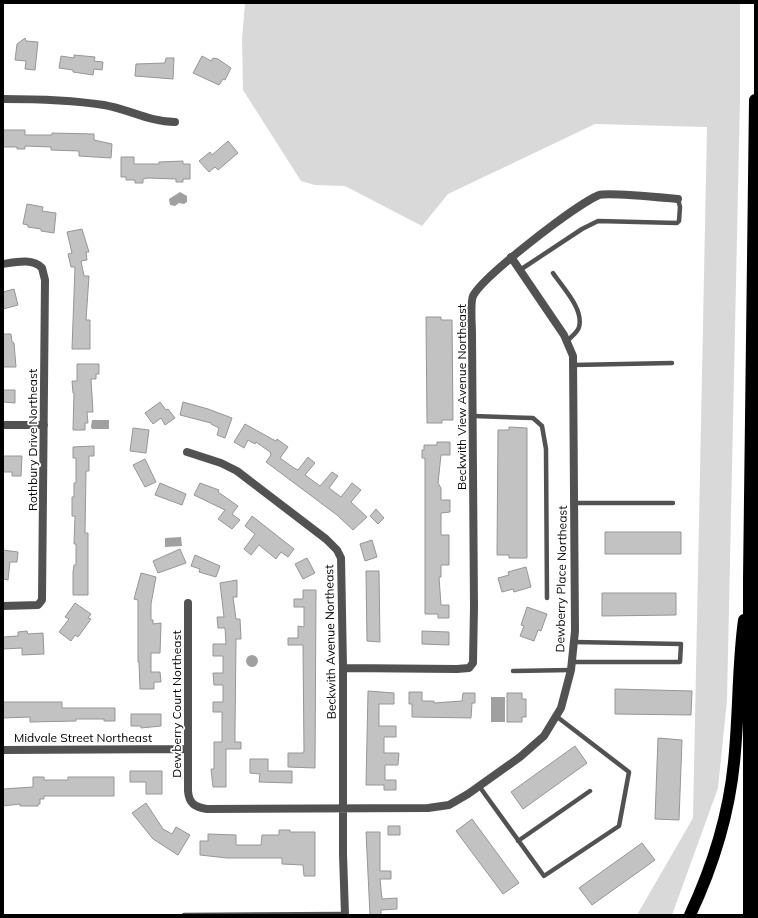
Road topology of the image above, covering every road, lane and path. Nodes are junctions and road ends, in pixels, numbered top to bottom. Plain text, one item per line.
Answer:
1 (3, 99) edge
2 (755, 100) edge
3 (175, 122) dead end
4 (678, 199) joint
5 (511, 257) junction
6 (3, 264) edge
7 (520, 270) junction
8 (553, 273) dead end
9 (567, 341) junction
10 (672, 363) dead end
11 (573, 365) junction
12 (473, 416) junction
13 (3, 425) edge
14 (44, 425) junction
15 (187, 452) dead end
16 (574, 503) junction
17 (673, 503) dead end
18 (750, 579) junction
19 (547, 598) dead end
20 (188, 602) dead end
21 (3, 606) edge
22 (574, 642) junction
23 (572, 666) junction
24 (343, 668) junction
25 (513, 671) dead end
26 (556, 716) junction
27 (188, 749) junction
28 (3, 750) edge
29 (479, 786) junction
30 (590, 791) dead end
31 (192, 804) joint
32 (343, 808) junction
33 (518, 841) junction
34 (184, 915) edge
35 (199, 915) edge
36 (345, 915) edge
37 (690, 915) edge
38 (749, 915) edge

1 - 3 street
2 - 18 highway
4 - 5 street, Beckwith View Avenue Northeast
4 - 7 lane
5 - 7 street, Dewberry Place Northeast
5 - 12 street, Beckwith View Avenue Northeast
6 - 14 street, Rothbury Drive Northeast
7 - 9 street, Dewberry Place Northeast
8 - 9 lane
9 - 11 street, Dewberry Place Northeast
10 - 11 lane
11 - 16 street, Dewberry Place Northeast
12 - 19 lane
12 - 24 street, Beckwith View Avenue Northeast
13 - 14 street
14 - 21 street, Rothbury Drive Northeast
15 - 24 street, Beckwith Avenue Northeast
16 - 17 lane
16 - 22 street, Dewberry Place Northeast
18 - 37 highway
18 - 38 highway
20 - 27 street, Dewberry Court Northeast
22 - 23 street, Dewberry Place Northeast
22 - 23 lane
23 - 25 lane
23 - 26 street, Dewberry Place Northeast
24 - 32 street, Beckwith Avenue Northeast
26 - 29 street, Dewberry Place Northeast
26 - 33 lane
27 - 28 street, Midvale Street Northeast
27 - 31 street, Dewberry Court Northeast
29 - 32 street, Dewberry Place Northeast
29 - 33 lane
30 - 33 lane
31 - 32 street, Dewberry Place Northeast
32 - 36 street, Beckwith Avenue Northeast
34 - 35 lane
35 - 36 lane

